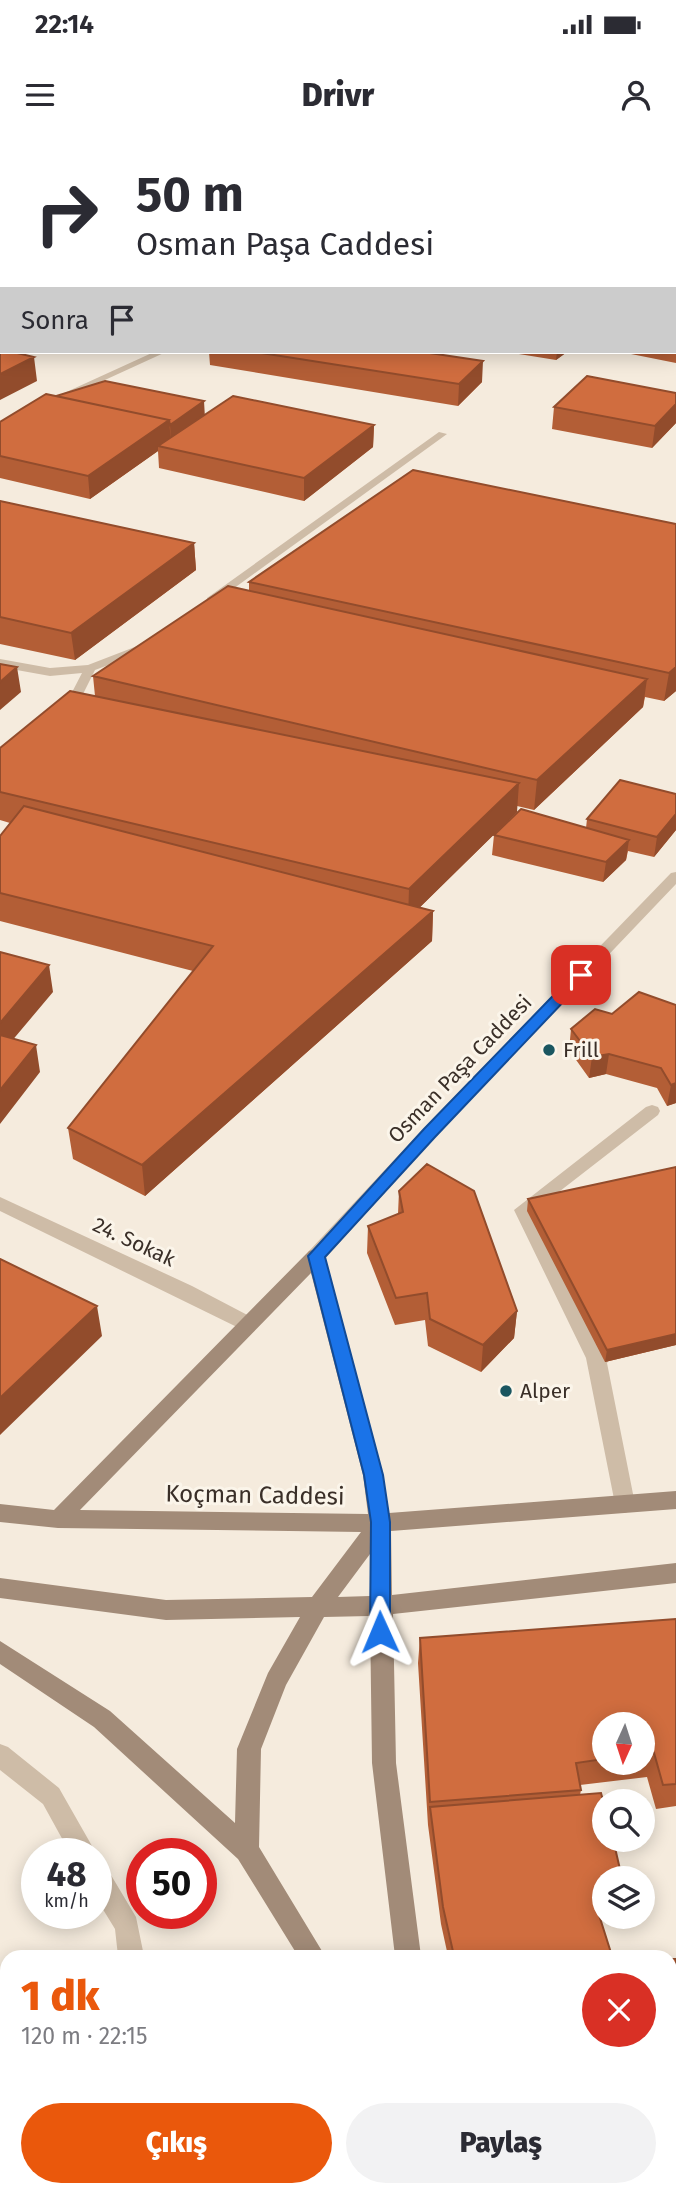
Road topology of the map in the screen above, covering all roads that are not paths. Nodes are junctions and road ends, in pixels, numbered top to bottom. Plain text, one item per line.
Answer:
1 (157, 354) edge
2 (51, 401) edge
3 (442, 434) dead end
4 (198, 609) edge
5 (154, 640) edge
6 (0, 663) edge
7 (90, 668) junction
8 (55, 719) edge
9 (676, 876) edge
10 (652, 1111) dead end
11 (0, 1203) edge
12 (316, 1256) junction
13 (248, 1324) junction
14 (676, 1500) edge
15 (625, 1504) junction
16 (0, 1513) edge
17 (58, 1519) junction
18 (380, 1522) junction
19 (676, 1573) edge
20 (0, 1588) edge
21 (379, 1606) junction
22 (318, 1607) junction
23 (0, 1651) edge
24 (0, 1755) edge
25 (75, 1838) edge
26 (247, 1850) junction
27 (112, 1901) edge
28 (130, 1950) edge
29 (308, 1950) edge
30 (407, 1950) edge

1 - 2 street
3 - 4 street
5 - 7 street
6 - 7 street
7 - 8 street
9 - 12 street, Osman Paşa Caddesi
10 - 15 street
11 - 13 street, 24. Sokak
12 - 13 main road, Osman Paşa Caddesi
12 - 18 main road
13 - 17 main road, Osman Paşa Caddesi
14 - 15 main road, Koçman Caddesi
15 - 18 main road, Koçman Caddesi
16 - 17 main road, Koçman Caddesi
17 - 18 main road, Koçman Caddesi
18 - 21 main road
18 - 22 main road
19 - 21 main road
20 - 22 main road
21 - 22 main road
21 - 30 main road
22 - 26 main road
23 - 26 main road
24 - 25 street
26 - 29 main road
27 - 28 street

